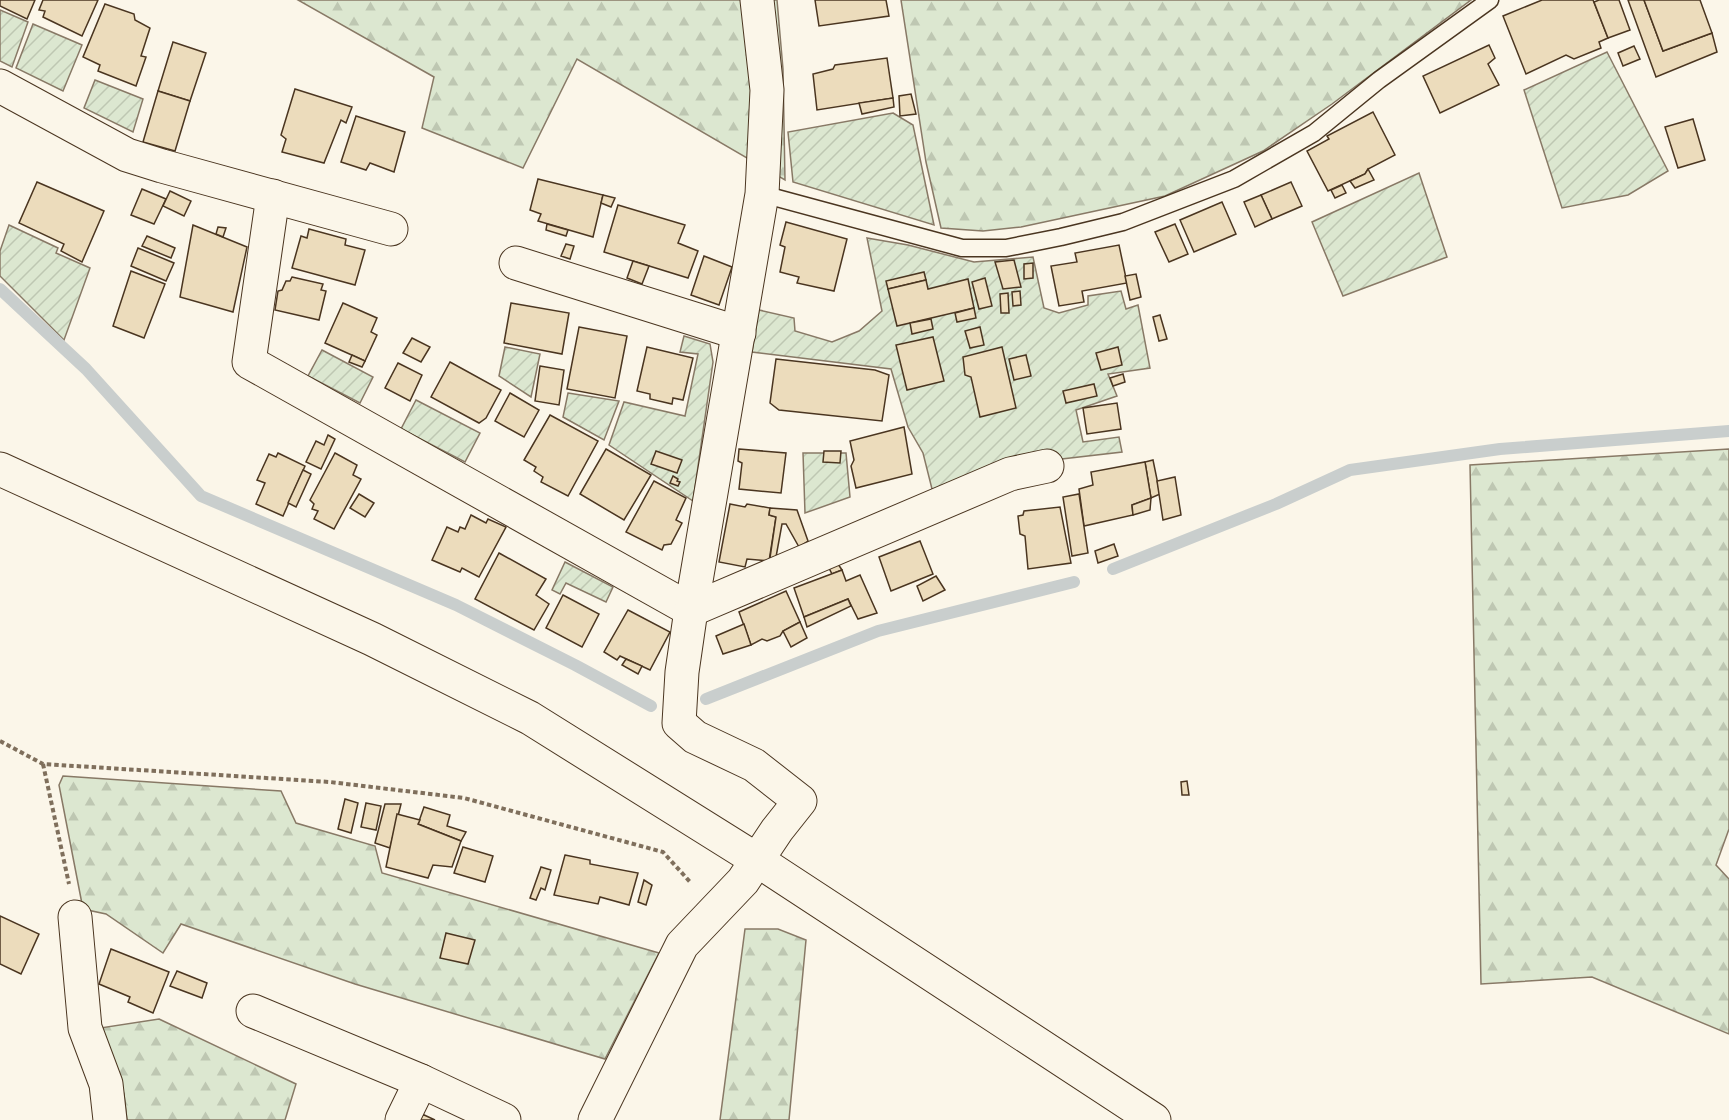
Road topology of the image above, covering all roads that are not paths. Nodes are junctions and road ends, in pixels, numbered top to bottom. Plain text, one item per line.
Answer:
1 (757, 0) edge
2 (1490, 0) edge
3 (0, 86) edge
4 (762, 194) junction
5 (273, 196) junction
6 (391, 229) dead end
7 (516, 263) dead end
8 (739, 333) junction
9 (1047, 466) dead end
10 (0, 469) edge
11 (691, 610) junction
12 (757, 860) junction
13 (75, 916) road end
14 (253, 1011) dead end
15 (421, 1081) junction
16 (110, 1120) edge
17 (402, 1120) edge
18 (504, 1120) edge
19 (595, 1120) edge
20 (1154, 1120) edge

1 - 4 street
2 - 4 lane
3 - 5 street
4 - 8 street
5 - 6 street
5 - 11 street
7 - 8 street
8 - 11 street
9 - 11 street
10 - 12 street
11 - 12 street
12 - 19 street
12 - 20 street
13 - 16 street
14 - 15 street
15 - 17 street
15 - 18 street

